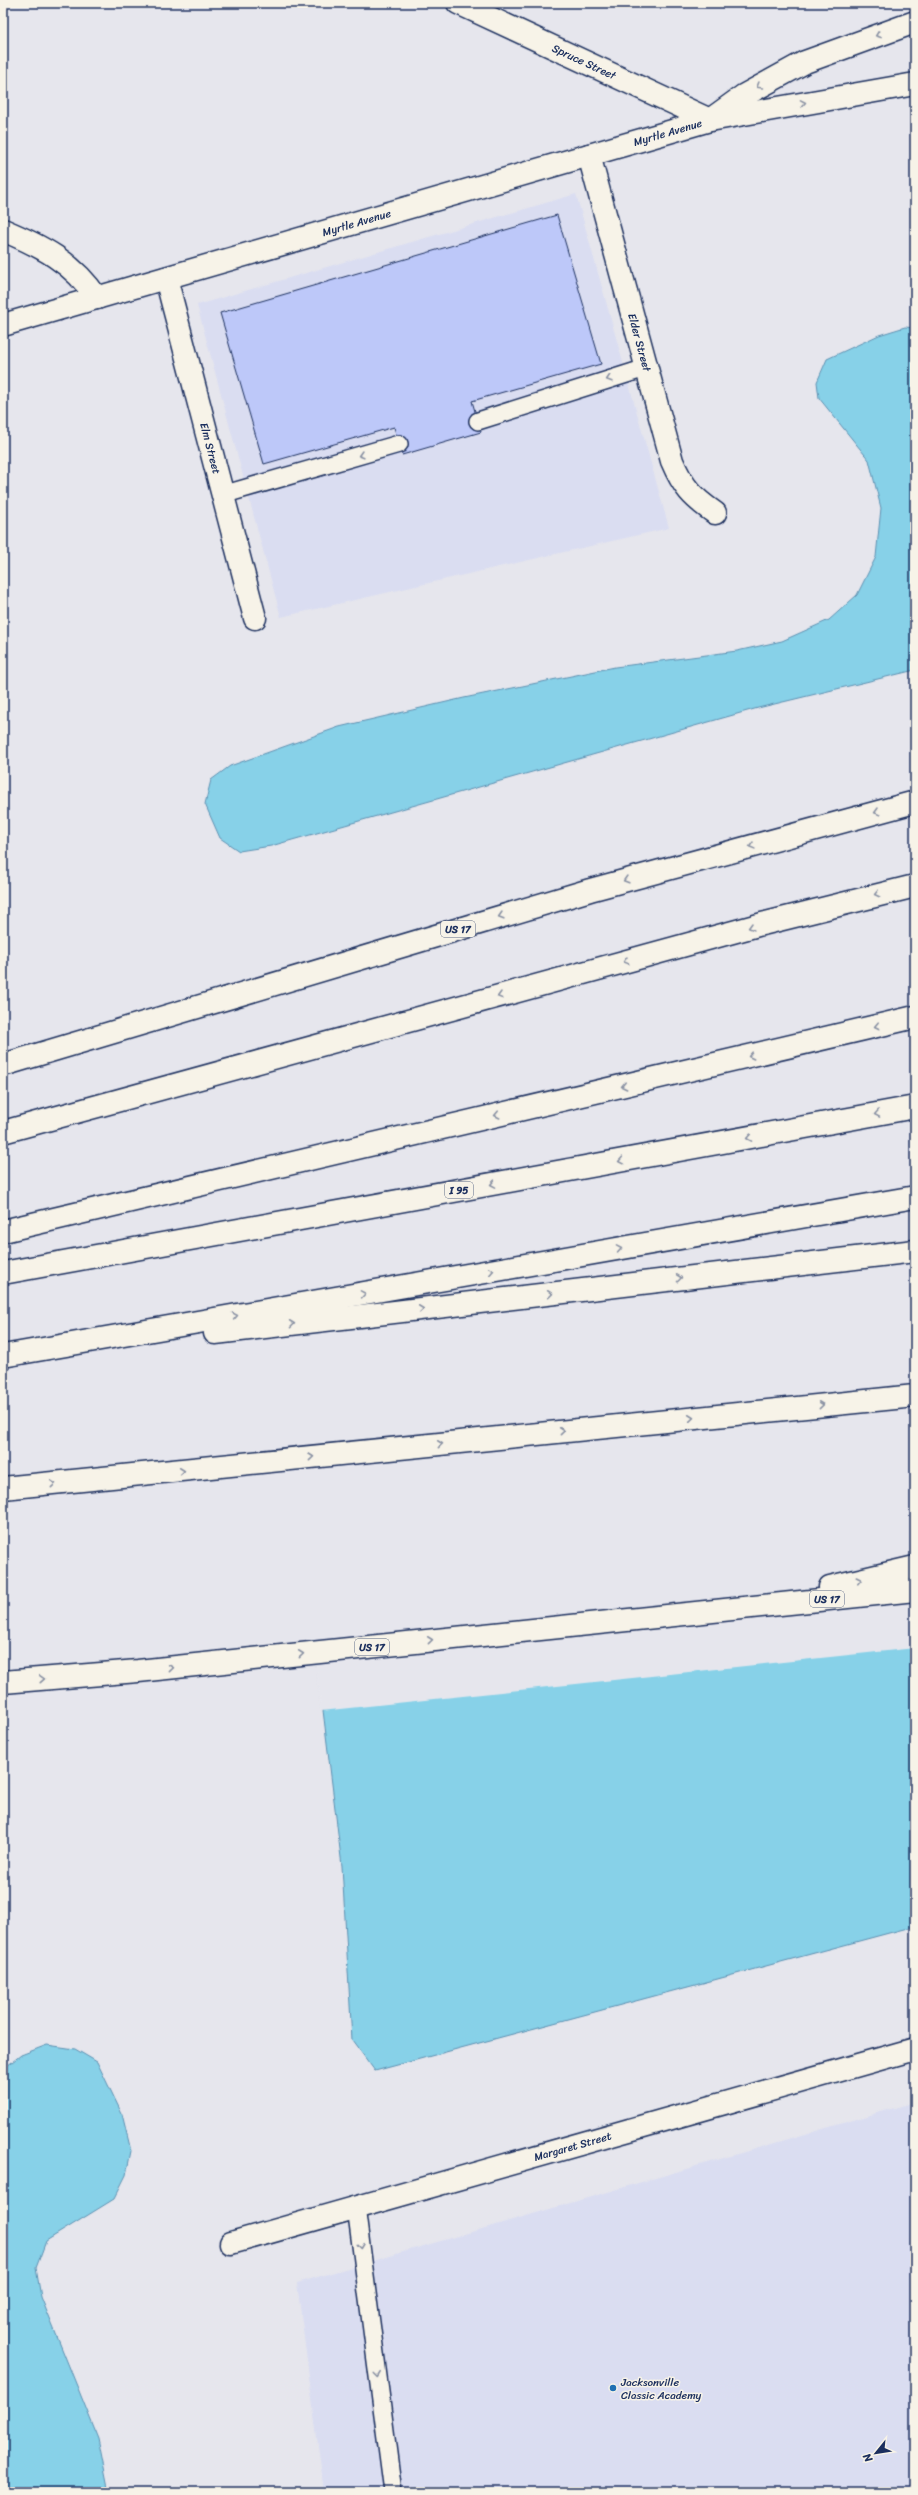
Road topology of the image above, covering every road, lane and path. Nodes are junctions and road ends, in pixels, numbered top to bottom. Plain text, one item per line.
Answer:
1 (458, 3) edge
2 (915, 22) edge
3 (915, 84) edge
4 (710, 120) junction
5 (588, 155) junction
6 (3, 230) edge
7 (166, 278) junction
8 (97, 298) junction
9 (3, 326) edge
10 (646, 368) junction
11 (478, 421) dead end
12 (399, 444) dead end
13 (222, 495) junction
14 (715, 513) dead end
15 (255, 618) dead end
16 (915, 802) edge
17 (915, 886) edge
18 (915, 1017) edge
19 (3, 1065) edge
20 (915, 1107) edge
21 (3, 1132) edge
22 (915, 1197) edge
23 (3, 1230) edge
24 (915, 1251) edge
25 (3, 1273) edge
26 (3, 1357) edge
27 (915, 1396) edge
28 (8, 1488) edge
29 (915, 1567) edge
30 (915, 1590) edge
31 (740, 1608) junction
32 (3, 1682) edge
33 (915, 2049) edge
34 (356, 2207) junction
35 (230, 2243) dead end
36 (393, 2492) edge

1 - 4 main road, Spruce Street
2 -> 4 main road, Myrtle Avenue
4 -> 3 main road, Myrtle Avenue
4 - 5 main road, Myrtle Avenue
5 - 7 main road, Myrtle Avenue
5 - 10 main road, Elder Street
6 - 8 main road
7 - 8 main road, Myrtle Avenue
7 - 13 main road, Elm Street
8 - 9 main road, Myrtle Avenue
10 -> 11 lane
10 - 14 main road, Elder Street
12 -> 13 lane
13 - 15 main road, Elm Street
16 -> 19 main road, US 17
17 -> 21 main road
18 -> 23 main road
20 -> 25 main road, I 95
26 -> 22 main road
26 -> 24 main road
28 -> 27 main road
31 -> 29 main road
30 - 31 main road, US 17
32 -> 31 main road, US 17
33 - 34 main road, Margaret Street
34 - 35 main road, Margaret Street
34 -> 36 lane

